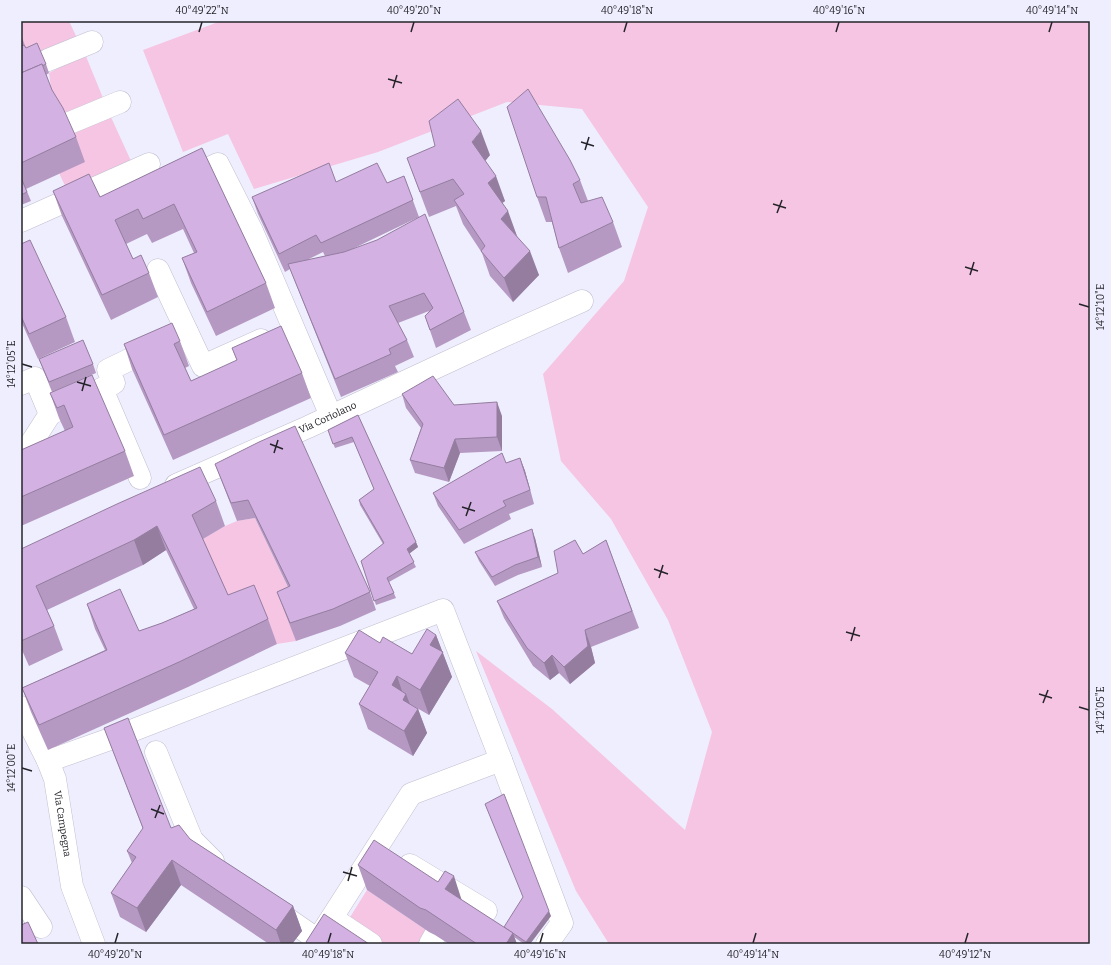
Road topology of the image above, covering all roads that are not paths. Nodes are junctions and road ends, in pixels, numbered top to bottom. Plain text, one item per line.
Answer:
1 (92, 42) dead end
2 (48, 60) dead end
3 (120, 102) dead end
4 (67, 124) edge
5 (149, 164) dead end
6 (169, 187) edge
7 (21, 221) edge
8 (158, 270) dead end
9 (582, 301) dead end
10 (187, 332) junction
11 (277, 333) edge
12 (21, 384) edge
13 (102, 389) junction
14 (50, 414) junction
15 (330, 416) junction
16 (21, 459) edge
17 (140, 478) dead end
18 (157, 493) edge
19 (21, 707) edge
20 (156, 752) dead end
21 (501, 760) junction
22 (48, 761) junction
23 (378, 846) junction
24 (229, 876) edge
25 (21, 897) edge
26 (260, 900) edge
27 (486, 911) dead end
28 (332, 918) junction
29 (562, 923) junction
30 (41, 927) dead end
31 (316, 942) edge
32 (94, 944) edge
33 (371, 944) edge
34 (548, 944) edge
35 (567, 944) edge

1 - 2 street
3 - 4 street
5 - 7 street
6 - 15 street
8 - 10 street
9 - 15 street, Via Coriolano
10 - 11 street
10 - 13 street
12 - 14 street
13 - 14 street
13 - 17 street
14 - 16 street
15 - 18 street, Via Coriolano
19 - 22 street, Via Campegna
20 - 24 street
21 - 22 street
21 - 23 street
21 - 29 street
22 - 32 street, Via Campegna
23 - 27 street
23 - 28 street
25 - 30 street
26 - 31 street
28 - 31 street
28 - 33 street
29 - 34 street
29 - 35 street

